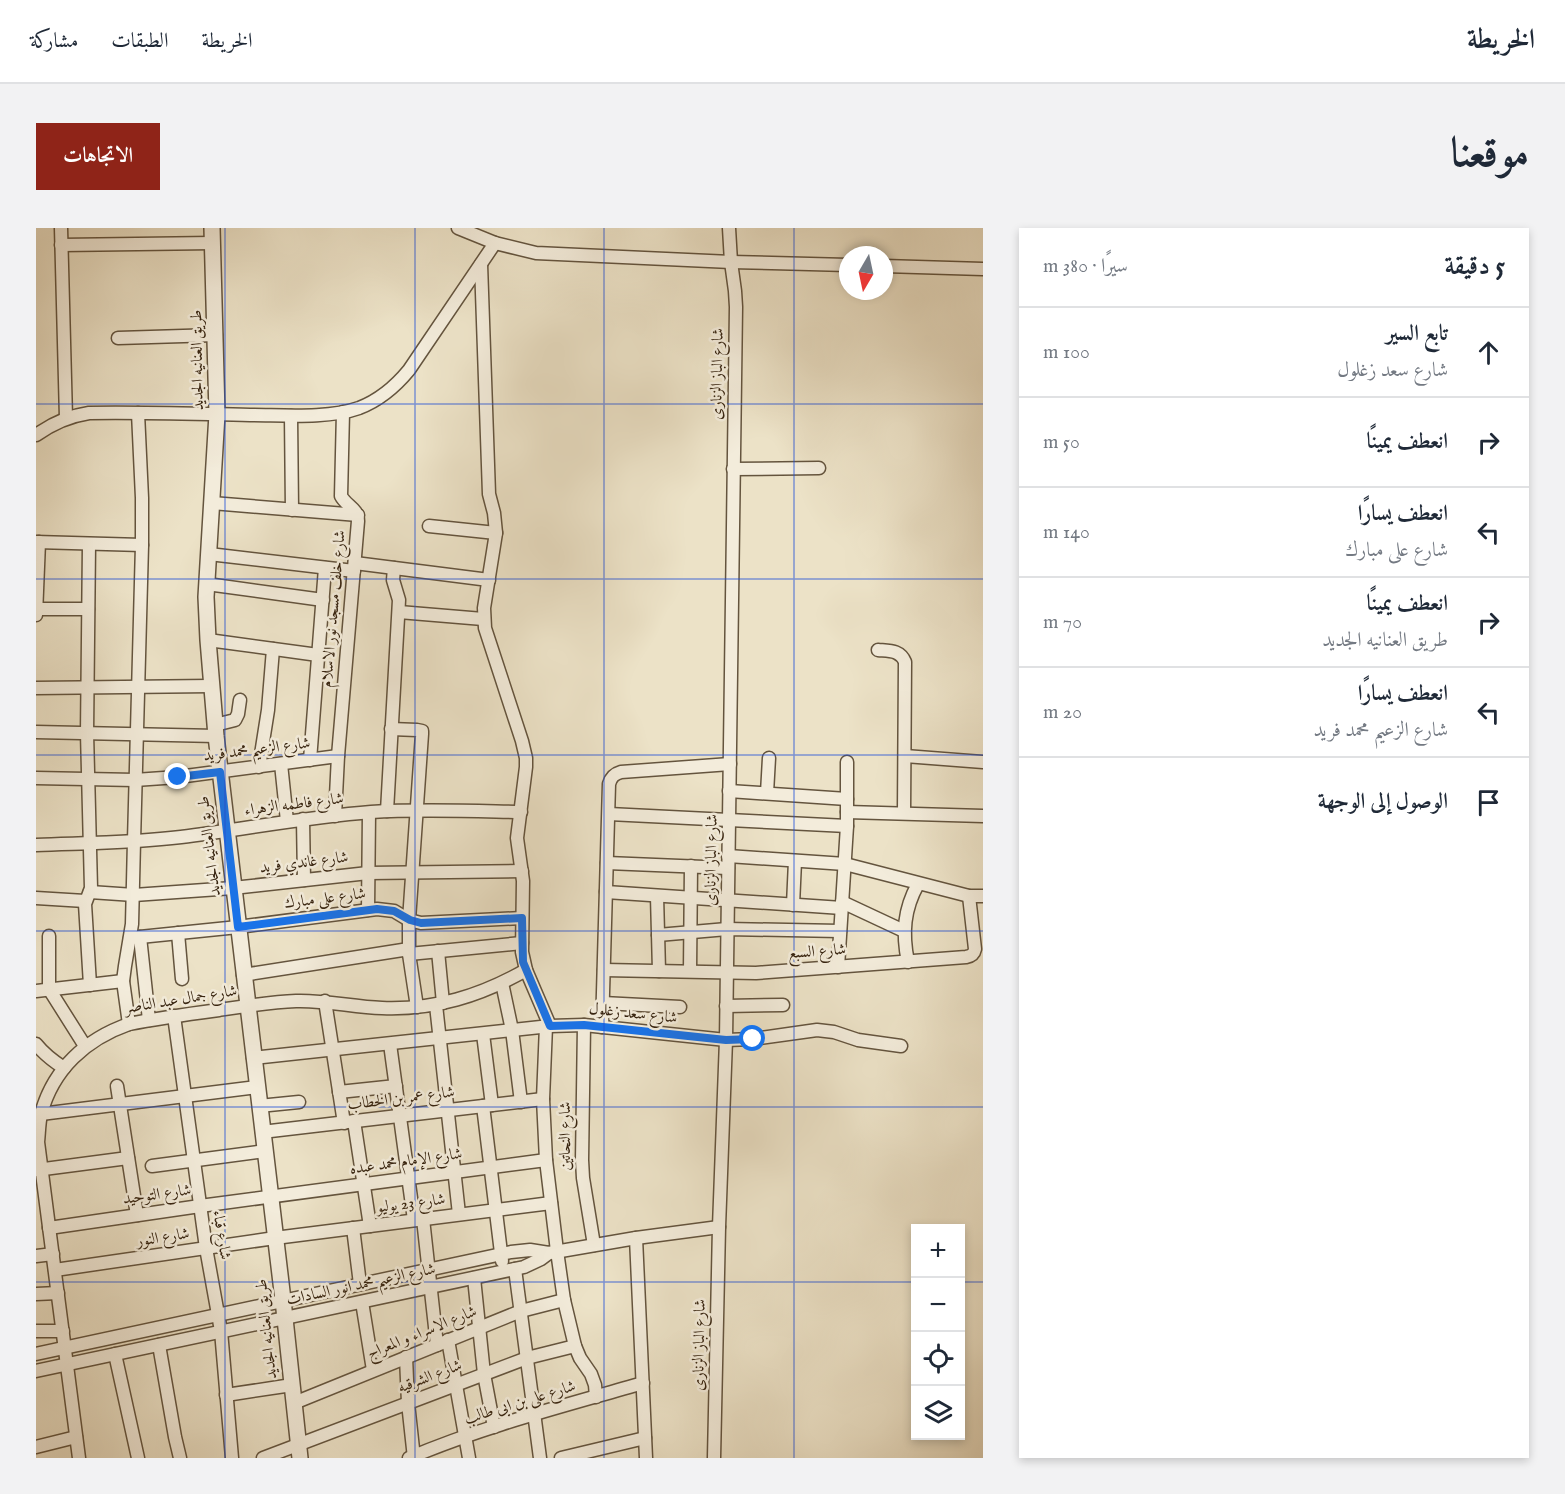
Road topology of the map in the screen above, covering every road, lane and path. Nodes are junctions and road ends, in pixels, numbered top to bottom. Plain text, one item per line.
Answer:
1 (61, 228) edge
2 (729, 228) edge
3 (465, 230) edge
4 (212, 235) edge
5 (495, 243) junction
6 (61, 245) junction
7 (731, 262) junction
8 (481, 264) junction
9 (839, 265) edge
10 (893, 266) edge
11 (983, 269) edge
12 (216, 335) junction
13 (118, 338) dead end
14 (138, 412) junction
15 (343, 412) junction
16 (217, 414) junction
17 (291, 416) junction
18 (66, 418) junction
19 (36, 435) edge
20 (819, 468) dead end
21 (733, 469) junction
22 (212, 503) junction
23 (292, 510) junction
24 (358, 515) junction
25 (429, 526) dead end
26 (496, 533) junction
27 (37, 542) edge
28 (89, 543) junction
29 (142, 545) junction
30 (209, 554) junction
31 (355, 567) junction
32 (325, 568) junction
33 (394, 568) junction
34 (489, 580) junction
35 (207, 584) junction
36 (323, 600) junction
37 (36, 609) edge
38 (88, 609) junction
39 (399, 612) junction
40 (36, 615) edge
41 (483, 619) junction
42 (208, 640) junction
43 (273, 649) junction
44 (878, 650) dead end
45 (318, 655) junction
46 (211, 686) junction
47 (87, 687) junction
48 (138, 687) junction
49 (36, 688) edge
50 (240, 700) dead end
51 (391, 729) junction
52 (215, 731) junction
53 (36, 732) edge
54 (87, 733) junction
55 (136, 734) junction
56 (338, 756) junction
57 (905, 756) junction
58 (768, 758) dead end
59 (310, 760) junction
60 (847, 762) dead end
61 (983, 762) edge
62 (281, 764) junction
63 (730, 764) junction
64 (259, 766) junction
65 (220, 772) junction
66 (36, 778) edge
67 (87, 779) junction
68 (135, 780) junction
69 (729, 791) junction
70 (767, 793) junction
71 (847, 799) junction
72 (418, 810) junction
73 (387, 811) junction
74 (521, 812) junction
75 (847, 812) junction
76 (369, 813) junction
77 (904, 813) junction
78 (609, 814) junction
79 (335, 816) junction
80 (983, 816) edge
81 (303, 819) junction
82 (729, 820) junction
83 (287, 821) junction
84 (847, 826) junction
85 (226, 830) junction
86 (134, 841) junction
87 (89, 843) junction
88 (36, 845) edge
89 (795, 861) junction
90 (728, 862) junction
91 (607, 863) junction
92 (845, 864) junction
93 (691, 866) junction
94 (414, 871) junction
95 (522, 871) junction
96 (368, 873) junction
97 (304, 880) junction
98 (918, 884) junction
99 (233, 888) junction
100 (606, 892) junction
101 (134, 895) junction
102 (87, 896) junction
103 (657, 896) junction
104 (969, 896) junction
105 (983, 896) edge
106 (36, 898) edge
107 (690, 898) junction
108 (728, 901) junction
109 (793, 905) junction
110 (842, 905) junction
111 (368, 910) junction
112 (522, 918) junction
113 (410, 920) junction
114 (238, 927) junction
115 (727, 929) junction
116 (840, 931) junction
117 (904, 931) junction
118 (690, 932) junction
119 (178, 933) junction
120 (658, 935) junction
121 (49, 936) dead end
122 (135, 938) junction
123 (522, 943) junction
124 (438, 951) junction
125 (409, 952) junction
126 (908, 962) junction
127 (838, 967) junction
128 (526, 970) junction
129 (604, 970) junction
130 (659, 971) junction
131 (690, 971) junction
132 (726, 972) junction
133 (243, 975) junction
134 (182, 979) dead end
135 (123, 981) junction
136 (502, 983) junction
137 (90, 985) junction
138 (49, 989) junction
139 (36, 991) edge
140 (325, 1001) junction
141 (603, 1003) junction
142 (440, 1004) junction
143 (783, 1005) dead end
144 (247, 1006) junction
145 (726, 1006) junction
146 (417, 1007) junction
147 (680, 1007) dead end
148 (174, 1016) junction
149 (149, 1020) junction
150 (129, 1024) junction
151 (584, 1025) junction
152 (548, 1026) junction
153 (602, 1027) junction
154 (512, 1030) junction
155 (483, 1034) junction
156 (440, 1038) junction
157 (726, 1040) junction
158 (36, 1044) edge
159 (390, 1044) junction
160 (85, 1046) junction
161 (901, 1046) dead end
162 (333, 1050) junction
163 (253, 1058) junction
164 (64, 1068) junction
165 (117, 1086) dead end
166 (396, 1086) junction
167 (257, 1087) junction
168 (36, 1088) edge
169 (50, 1090) junction
170 (339, 1092) junction
171 (185, 1096) junction
172 (543, 1099) junction
173 (299, 1102) dead end
174 (521, 1102) junction
175 (119, 1104) junction
176 (259, 1106) junction
177 (488, 1106) junction
178 (448, 1110) junction
179 (41, 1114) junction
180 (400, 1116) junction
181 (349, 1122) junction
182 (262, 1132) junction
183 (265, 1151) junction
184 (128, 1158) junction
185 (194, 1160) junction
186 (546, 1160) junction
187 (152, 1166) dead end
188 (491, 1167) junction
189 (38, 1170) edge
190 (454, 1172) junction
191 (408, 1179) junction
192 (364, 1185) junction
193 (270, 1197) junction
194 (551, 1203) junction
195 (200, 1206) junction
196 (497, 1210) junction
197 (41, 1211) edge
198 (459, 1214) junction
199 (137, 1215) junction
200 (419, 1220) junction
201 (370, 1226) junction
202 (719, 1227) junction
203 (50, 1228) junction
204 (353, 1228) junction
205 (275, 1238) junction
206 (636, 1238) junction
207 (594, 1245) junction
208 (206, 1248) junction
209 (553, 1252) junction
210 (53, 1254) junction
211 (502, 1254) junction
212 (36, 1256) edge
213 (429, 1269) junction
214 (55, 1270) junction
215 (509, 1270) junction
216 (474, 1278) junction
217 (360, 1284) junction
218 (431, 1287) junction
219 (58, 1293) junction
220 (36, 1294) edge
221 (283, 1300) junction
222 (564, 1300) junction
223 (362, 1302) junction
224 (521, 1311) junction
225 (218, 1314) junction
226 (284, 1318) junction
227 (480, 1328) junction
228 (36, 1331) edge
229 (63, 1331) junction
230 (221, 1331) junction
231 (443, 1342) junction
232 (159, 1345) junction
233 (575, 1346) junction
234 (65, 1347) junction
235 (36, 1354) edge
236 (115, 1354) junction
237 (406, 1357) junction
238 (527, 1358) junction
239 (66, 1364) junction
240 (374, 1370) junction
241 (36, 1371) edge
242 (484, 1374) junction
243 (643, 1383) junction
244 (292, 1385) junction
245 (456, 1385) junction
246 (226, 1395) junction
247 (596, 1397) junction
248 (294, 1403) junction
249 (408, 1403) junction
250 (534, 1414) junction
251 (494, 1427) junction
252 (76, 1437) junction
253 (465, 1437) junction
254 (645, 1437) junction
255 (40, 1450) edge
256 (299, 1451) edge
257 (412, 1457) edge
258 (79, 1458) edge
259 (138, 1458) edge
260 (180, 1458) edge
261 (232, 1458) edge
262 (264, 1458) edge
263 (469, 1458) edge
264 (540, 1458) edge
265 (561, 1458) edge
266 (646, 1458) edge
267 (714, 1458) edge

1 - 6 street
2 - 7 street, شارع الباز الزنارى
3 - 5 street
4 - 6 street
4 - 12 street, طريق العنانيه الجديد
5 - 7 street
5 - 8 street
6 - 18 street
7 - 9 street
7 - 21 street, شارع الباز الزنارى
8 - 15 street
8 - 26 street
10 - 11 street
12 - 13 street
12 - 16 street, طريق العنانيه الجديد
14 - 16 street
14 - 18 street
14 - 29 street
15 - 17 street
15 - 24 street, شارع خلف مسجد نور الاسلام
16 - 17 street
16 - 22 street, طريق العنانيه الجديد
17 - 23 street
18 - 19 street
20 - 21 street
21 - 63 street, شارع الباز الزنارى
22 - 23 street
22 - 30 street, طريق العنانيه الجديد
23 - 24 street
24 - 31 street, شارع خلف مسجد نور الاسلام
25 - 26 street
26 - 34 street
27 - 28 street
27 - 37 street
28 - 29 street
28 - 38 street
29 - 48 street
30 - 32 street
30 - 35 street, طريق العنانيه الجديد
31 - 32 street
31 - 33 street
31 - 56 street, شارع خلف مسجد نور الاسلام
32 - 36 street
33 - 34 street
33 - 39 street
34 - 41 street
35 - 36 street
35 - 42 street, طريق العنانيه الجديد
36 - 45 street
37 - 38 street
37 - 40 street
38 - 47 street
39 - 41 street
39 - 51 street
41 - 74 street
42 - 43 street
42 - 46 street, طريق العنانيه الجديد
43 - 45 street
43 - 64 street
44 - 57 street
45 - 59 street
46 - 48 street
46 - 52 street, طريق العنانيه الجديد
47 - 48 street
47 - 49 street
47 - 54 street
48 - 55 street
50 - 52 street
51 - 72 street
51 - 73 street
52 - 55 street
52 - 65 street, طريق العنانيه الجديد
53 - 54 street
54 - 55 street
54 - 67 street
55 - 68 street
56 - 59 street, شارع الزعيم محمد فريد
56 - 79 street, شارع خلف مسجد نور الاسلام
57 - 61 street
57 - 77 street
58 - 70 street
59 - 62 street, شارع الزعيم محمد فريد
60 - 71 street
62 - 64 street, شارع الزعيم محمد فريد
62 - 83 street
63 - 69 street, شارع الباز الزنارى
63 - 78 street
64 - 65 street, شارع الزعيم محمد فريد
65 - 68 street, شارع الزعيم محمد فريد
65 - 85 street, طريق العنانيه الجديد
66 - 67 street, شارع الزعيم محمد فريد
67 - 68 street, شارع الزعيم محمد فريد
67 - 87 street
68 - 86 street
69 - 70 street
69 - 82 street, شارع الباز الزنارى
70 - 71 street
71 - 75 street
72 - 73 street, شارع فاطمه الزهراء
72 - 74 street, شارع فاطمه الزهراء
72 - 94 street
73 - 76 street, شارع فاطمه الزهراء
74 - 95 street
75 - 77 street
75 - 84 street
76 - 79 street, شارع فاطمه الزهراء
76 - 96 street
77 - 80 street
78 - 82 street
78 - 91 street
79 - 81 street, شارع فاطمه الزهراء
81 - 83 street, شارع فاطمه الزهراء
81 - 97 street
82 - 84 street
82 - 90 street, شارع الباز الزنارى
83 - 85 street, شارع فاطمه الزهراء
84 - 92 street
85 - 86 street, شارع فاطمه الزهراء
85 - 99 street, طريق العنانيه الجديد
86 - 87 street, شارع فاطمه الزهراء
86 - 101 street
87 - 88 street, شارع فاطمه الزهراء
87 - 102 street
89 - 90 street
89 - 92 street
89 - 109 street
90 - 93 street
90 - 108 street, شارع الباز الزنارى
91 - 93 street
91 - 100 street
92 - 98 street
92 - 110 street
93 - 107 street
94 - 95 street, شارع غاندي فريد
94 - 96 street, شارع غاندي فريد
94 - 113 street
95 - 112 street
96 - 97 street, شارع غاندي فريد
96 - 111 street
97 - 99 street, شارع غاندي فريد
98 - 104 street
98 - 117 street
99 - 101 street, شارع غاندي فريد
99 - 114 street, طريق العنانيه الجديد
100 - 103 street
100 - 129 street
101 - 102 street, شارع غاندي فريد
101 - 122 street
102 - 106 street, شارع غاندي فريد
102 - 137 street
103 - 107 street
103 - 120 street
104 - 105 street
104 - 126 street, شارع السبع
107 - 108 street
107 - 118 street
108 - 109 street
108 - 115 street, شارع الباز الزنارى
109 - 110 street
110 - 116 street
110 - 117 street
111 - 113 street, شارع على مبارك
111 - 114 street, شارع على مبارك
112 - 113 street, شارع على مبارك
112 - 123 street
113 - 125 street
114 - 119 street, شارع على مبارك
114 - 133 street, طريق العنانيه الجديد
115 - 116 street
115 - 118 street
115 - 132 street, شارع الباز الزنارى
116 - 127 street
117 - 126 street
118 - 120 street
118 - 131 street
119 - 122 street, شارع على مبارك
119 - 134 street
120 - 130 street
121 - 138 street
122 - 135 street
122 - 149 street
123 - 124 street
123 - 128 street
124 - 125 street
124 - 142 street
125 - 133 street
125 - 146 street
126 - 127 street, شارع السبع
127 - 132 street, شارع السبع
128 - 136 street, شارع جمال عبد الناصر
128 - 152 street
129 - 130 street, شارع السبع
129 - 141 street
130 - 131 street, شارع السبع
131 - 132 street, شارع السبع
132 - 145 street, شارع الباز الزنارى
133 - 144 street, طريق العنانيه الجديد
135 - 137 street
135 - 150 street
136 - 142 street, شارع جمال عبد الناصر
136 - 154 street
137 - 138 street
138 - 139 street
138 - 160 street
140 - 144 street, شارع جمال عبد الناصر
140 - 146 street, شارع جمال عبد الناصر
140 - 162 street
141 - 147 street
141 - 153 street
142 - 146 street, شارع جمال عبد الناصر
142 - 156 street
143 - 145 street
144 - 148 street, شارع جمال عبد الناصر
144 - 163 street, طريق العنانيه الجديد
145 - 157 street, شارع الباز الزنارى
148 - 149 street, شارع جمال عبد الناصر
148 - 171 street, شارع قباء
149 - 150 street, شارع جمال عبد الناصر
150 - 160 street, شارع جمال عبد الناصر
151 - 152 street, شارع سعد زغلول
151 - 153 street, شارع سعد زغلول
151 - 207 street, شارع النحاتين
152 - 154 street, شارع سعد زغلول
152 - 172 street
153 - 157 street, شارع سعد زغلول
154 - 155 street, شارع سعد زغلول
154 - 174 street
155 - 156 street, شارع سعد زغلول
155 - 177 street
156 - 159 street, شارع سعد زغلول
156 - 178 street
157 - 161 street, شارع سعد زغلول
157 - 202 street, شارع الباز الزنارى
158 - 164 street
159 - 162 street, شارع سعد زغلول
159 - 166 street
160 - 164 street, شارع جمال عبد الناصر
162 - 163 street, شارع سعد زغلول
162 - 170 street
163 - 167 street, طريق العنانيه الجديد
164 - 169 street, شارع جمال عبد الناصر
165 - 175 street
166 - 170 street
166 - 180 street
167 - 171 street
167 - 176 street, طريق العنانيه الجديد
168 - 169 street
169 - 179 street, شارع جمال عبد الناصر
170 - 181 street
171 - 175 street
171 - 185 street, شارع قباء
172 - 174 street, شارع عمر بن الخطاب
172 - 186 street
173 - 176 street
174 - 177 street, شارع عمر بن الخطاب
175 - 179 street
175 - 184 street
176 - 182 street, طريق العنانيه الجديد
177 - 178 street, شارع عمر بن الخطاب
177 - 188 street
178 - 180 street, شارع عمر بن الخطاب
178 - 190 street
179 - 189 street, شارع جمال عبد الناصر
180 - 181 street, شارع عمر بن الخطاب
180 - 191 street
181 - 182 street, شارع عمر بن الخطاب
181 - 192 street
182 - 183 street, طريق العنانيه الجديد
183 - 185 street
183 - 193 street, طريق العنانيه الجديد
184 - 189 street
184 - 199 street
185 - 187 street
185 - 195 street, شارع قباء
186 - 188 street, شارع الإمام محمد عبده
186 - 194 street
188 - 190 street, شارع الإمام محمد عبده
188 - 196 street
189 - 197 street, شارع جمال عبد الناصر
190 - 191 street, شارع الإمام محمد عبده
190 - 198 street
191 - 192 street, شارع الإمام محمد عبده
191 - 200 street
192 - 193 street, شارع الإمام محمد عبده
192 - 201 street
193 - 195 street, شارع التوحيد
193 - 205 street, طريق العنانيه الجديد
194 - 196 street, شارع 23 يوليو
194 - 209 street
195 - 199 street, شارع التوحيد
195 - 208 street, شارع قباء
196 - 198 street, شارع 23 يوليو
196 - 211 street
197 - 203 street, شارع جمال عبد الناصر
198 - 200 street, شارع 23 يوليو
199 - 203 street, شارع التوحيد
200 - 201 street, شارع 23 يوليو
200 - 213 street
201 - 204 street, شارع 23 يوليو
202 - 206 street, شارع الزعيم محمد انور السادات
202 - 267 street, شارع الباز الزنارى
203 - 210 street, شارع جمال عبد الناصر
204 - 205 street, شارع 23 يوليو
204 - 217 street
205 - 208 street, شارع النور
205 - 221 street, طريق العنانيه الجديد
206 - 207 street, شارع الزعيم محمد انور السادات
206 - 243 street
207 - 209 street, شارع الزعيم محمد انور السادات
208 - 214 street, شارع النور
208 - 225 street, شارع قباء
209 - 211 street, شارع الزعيم محمد انور السادات
209 - 215 street, شارع الزعيم محمد انور السادات
209 - 222 street
210 - 212 street
210 - 214 street, شارع جمال عبد الناصر
211 - 213 street, شارع الزعيم محمد انور السادات
211 - 215 street
213 - 217 street, شارع الزعيم محمد انور السادات
213 - 218 street
214 - 219 street, شارع جمال عبد الناصر
215 - 216 street, شارع الزعيم محمد انور السادات
215 - 224 street
216 - 218 street, شارع الزعيم محمد انور السادات
216 - 227 street
217 - 221 street, شارع الزعيم محمد انور السادات
218 - 223 street, شارع الزعيم محمد انور السادات
218 - 231 street
219 - 220 street
219 - 229 street, شارع جمال عبد الناصر
221 - 225 street, شارع الزعيم محمد انور السادات
221 - 226 street, طريق العنانيه الجديد
222 - 224 street, شارع الاسراء و المعراج
222 - 233 street
223 - 226 street, شارع الزعيم محمد انور السادات
223 - 240 street
224 - 227 street, شارع الاسراء و المعراج
224 - 238 street
225 - 230 street, شارع قباء
225 - 234 street, شارع الزعيم محمد انور السادات
226 - 230 street, شارع الزعيم محمد انور السادات
226 - 244 street, طريق العنانيه الجديد
227 - 231 street, شارع الاسراء و المعراج
227 - 242 street
228 - 229 street
229 - 234 street, شارع جمال عبد الناصر
230 - 232 street, شارع الزعيم محمد انور السادات
230 - 246 street, شارع قباء
231 - 237 street, شارع الاسراء و المعراج
231 - 245 street
232 - 236 street, شارع الزعيم محمد انور السادات
232 - 260 street
233 - 238 street, شارع الشرقيه
233 - 247 street
234 - 235 street, شارع الزعيم محمد انور السادات
234 - 239 street, شارع جمال عبد الناصر
236 - 239 street, شارع الزعيم محمد انور السادات
236 - 259 street
237 - 240 street, شارع الاسراء و المعراج
237 - 249 street
238 - 242 street, شارع الشرقيه
238 - 250 street
239 - 241 street, شارع الزعيم محمد انور السادات
239 - 252 street, شارع جمال عبد الناصر
240 - 248 street, شارع الاسراء و المعراج
242 - 245 street, شارع الشرقيه
242 - 251 street
243 - 247 street, شارع على بن ابى طالب
243 - 254 street
244 - 246 street
244 - 248 street, طريق العنانيه الجديد
245 - 249 street, شارع الشرقيه
245 - 253 street
246 - 261 street, شارع قباء
247 - 250 street, شارع على بن ابى طالب
248 - 256 street, طريق العنانيه الجديد
249 - 256 street, شارع الشرقيه
249 - 257 street
250 - 251 street, شارع على بن ابى طالب
250 - 264 street
251 - 253 street, شارع على بن ابى طالب
252 - 255 street
252 - 258 street, شارع جمال عبد الناصر
253 - 257 street, شارع على بن ابى طالب
253 - 263 street
254 - 265 street
254 - 266 street
256 - 262 street, شارع الشرقيه

